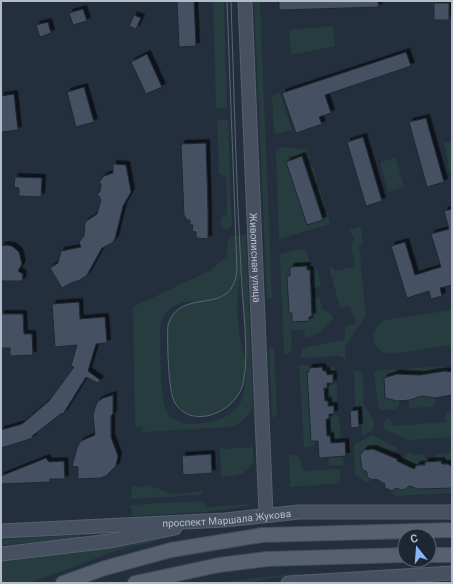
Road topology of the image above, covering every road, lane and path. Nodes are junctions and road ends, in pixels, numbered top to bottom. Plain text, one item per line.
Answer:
1 (245, 1) edge
2 (452, 512) edge
3 (266, 514) junction
4 (225, 520) junction
5 (452, 530) edge
6 (1, 531) edge
7 (1, 554) edge
8 (397, 555) edge
9 (437, 555) edge
10 (452, 555) edge
11 (452, 573) edge
12 (63, 583) edge
13 (136, 583) edge
14 (288, 583) edge

1 - 3 street, Живописная улица
2 - 3 street, проспект Маршала Жукова
3 - 4 street, проспект Маршала Жукова
4 - 6 street, проспект Маршала Жукова
4 - 7 street
5 - 12 main road, проспект Маршала Жукова
8 - 13 main road
9 - 10 main road
11 - 14 street

